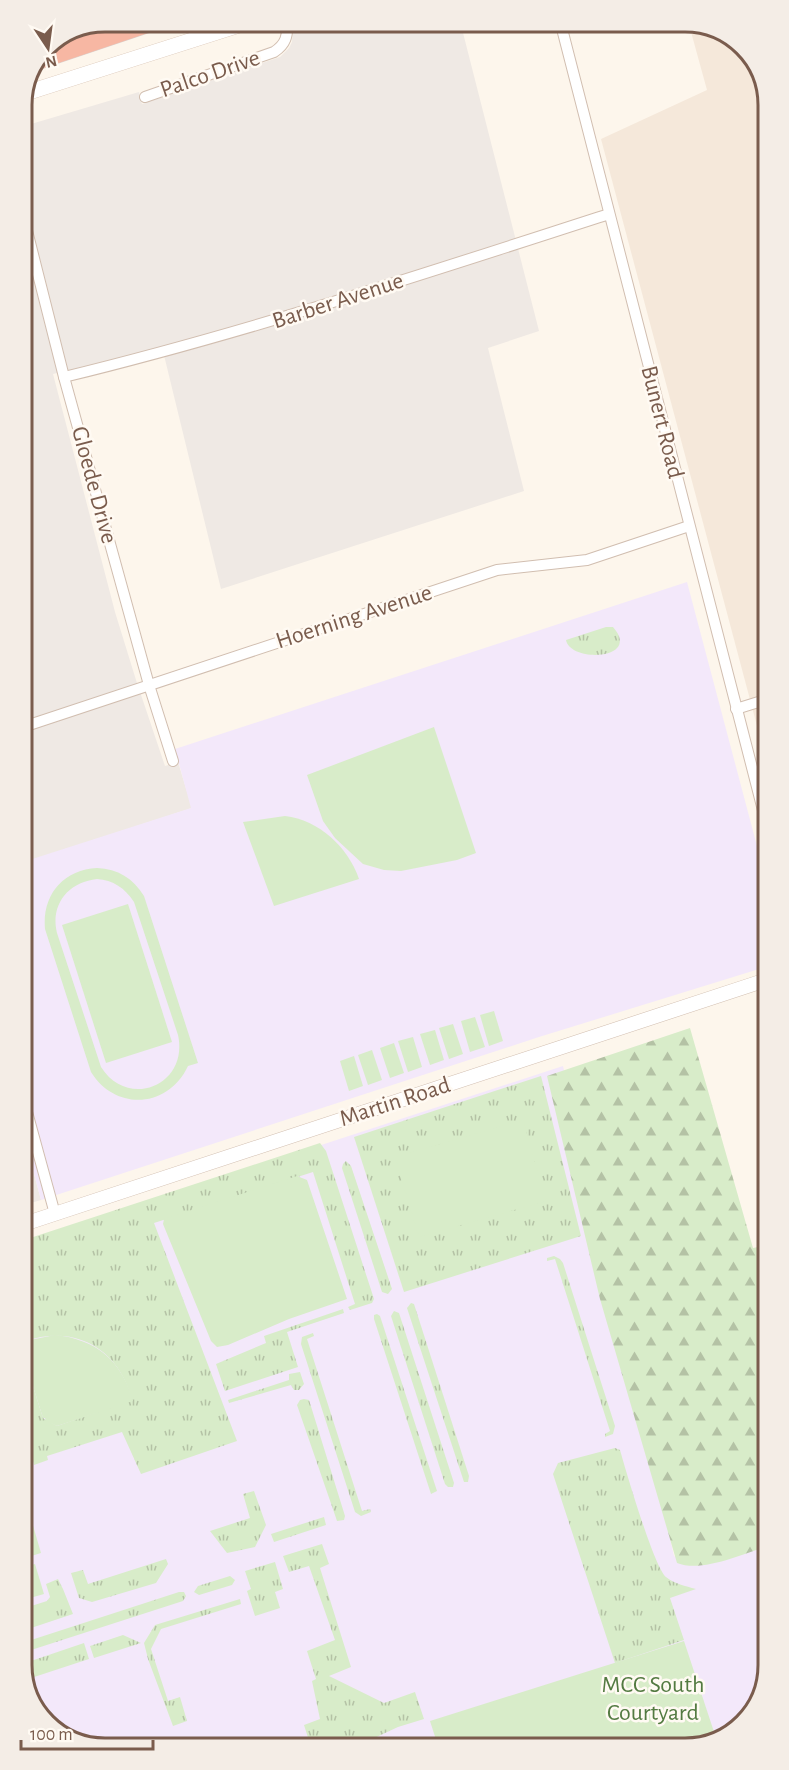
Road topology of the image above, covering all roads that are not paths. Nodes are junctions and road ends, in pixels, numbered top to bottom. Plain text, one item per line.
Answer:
1 (119, 32) edge
2 (217, 32) edge
3 (286, 32) edge
4 (563, 32) edge
5 (52, 55) edge
6 (33, 91) edge
7 (145, 97) dead end
8 (609, 214) junction
9 (32, 250) edge
10 (64, 377) junction
11 (689, 526) junction
12 (149, 686) junction
13 (758, 702) edge
14 (736, 709) junction
15 (32, 724) edge
16 (173, 760) dead end
17 (758, 792) edge
18 (758, 983) edge
19 (32, 1130) edge
20 (55, 1214) junction
21 (32, 1221) edge

1 - 5 highway
2 - 6 main road
3 - 7 street, Palco Drive
4 - 8 street, Bunert Road
8 - 10 street, Barber Avenue
8 - 11 street, Bunert Road
9 - 10 street, Gloede Drive
10 - 12 street, Gloede Drive
11 - 12 street, Hoerning Avenue
11 - 14 street, Bunert Road
12 - 15 street, Hoerning Avenue
12 - 16 street, Gloede Drive
13 - 14 street
14 - 17 street, Bunert Road
18 - 20 street, Martin Road
19 - 20 street
20 - 21 street, Martin Road

